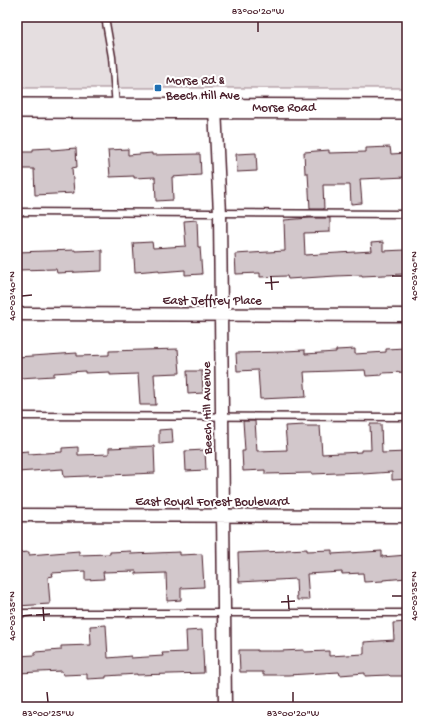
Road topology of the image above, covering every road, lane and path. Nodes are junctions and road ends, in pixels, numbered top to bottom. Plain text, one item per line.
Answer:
1 (105, 17) edge
2 (17, 108) edge
3 (215, 108) junction
4 (116, 109) junction
5 (407, 109) edge
6 (17, 212) edge
7 (220, 214) junction
8 (407, 214) edge
9 (17, 314) edge
10 (221, 315) junction
11 (407, 315) edge
12 (17, 416) edge
13 (222, 417) junction
14 (407, 417) edge
15 (17, 515) edge
16 (223, 516) junction
17 (407, 516) edge
18 (17, 613) edge
19 (224, 613) junction
20 (407, 613) edge
21 (225, 707) edge

1 - 4 lane
2 - 4 main road, Morse Road
3 - 4 main road, Morse Road
3 - 5 main road, Morse Road
3 - 7 street, Beech Hill Avenue
6 - 7 lane
7 - 8 lane
7 - 10 street, Beech Hill Avenue
9 - 10 street, East Jeffrey Place
10 - 11 street, East Jeffrey Place
10 - 13 street, Beech Hill Avenue
12 - 13 lane
13 - 14 lane
13 - 16 street, Beech Hill Avenue
15 - 16 street, East Royal Forest Boulevard
16 - 17 street, East Royal Forest Boulevard
16 - 19 street, Beech Hill Avenue
18 - 19 lane
19 - 20 lane
19 - 21 street, Beech Hill Avenue

